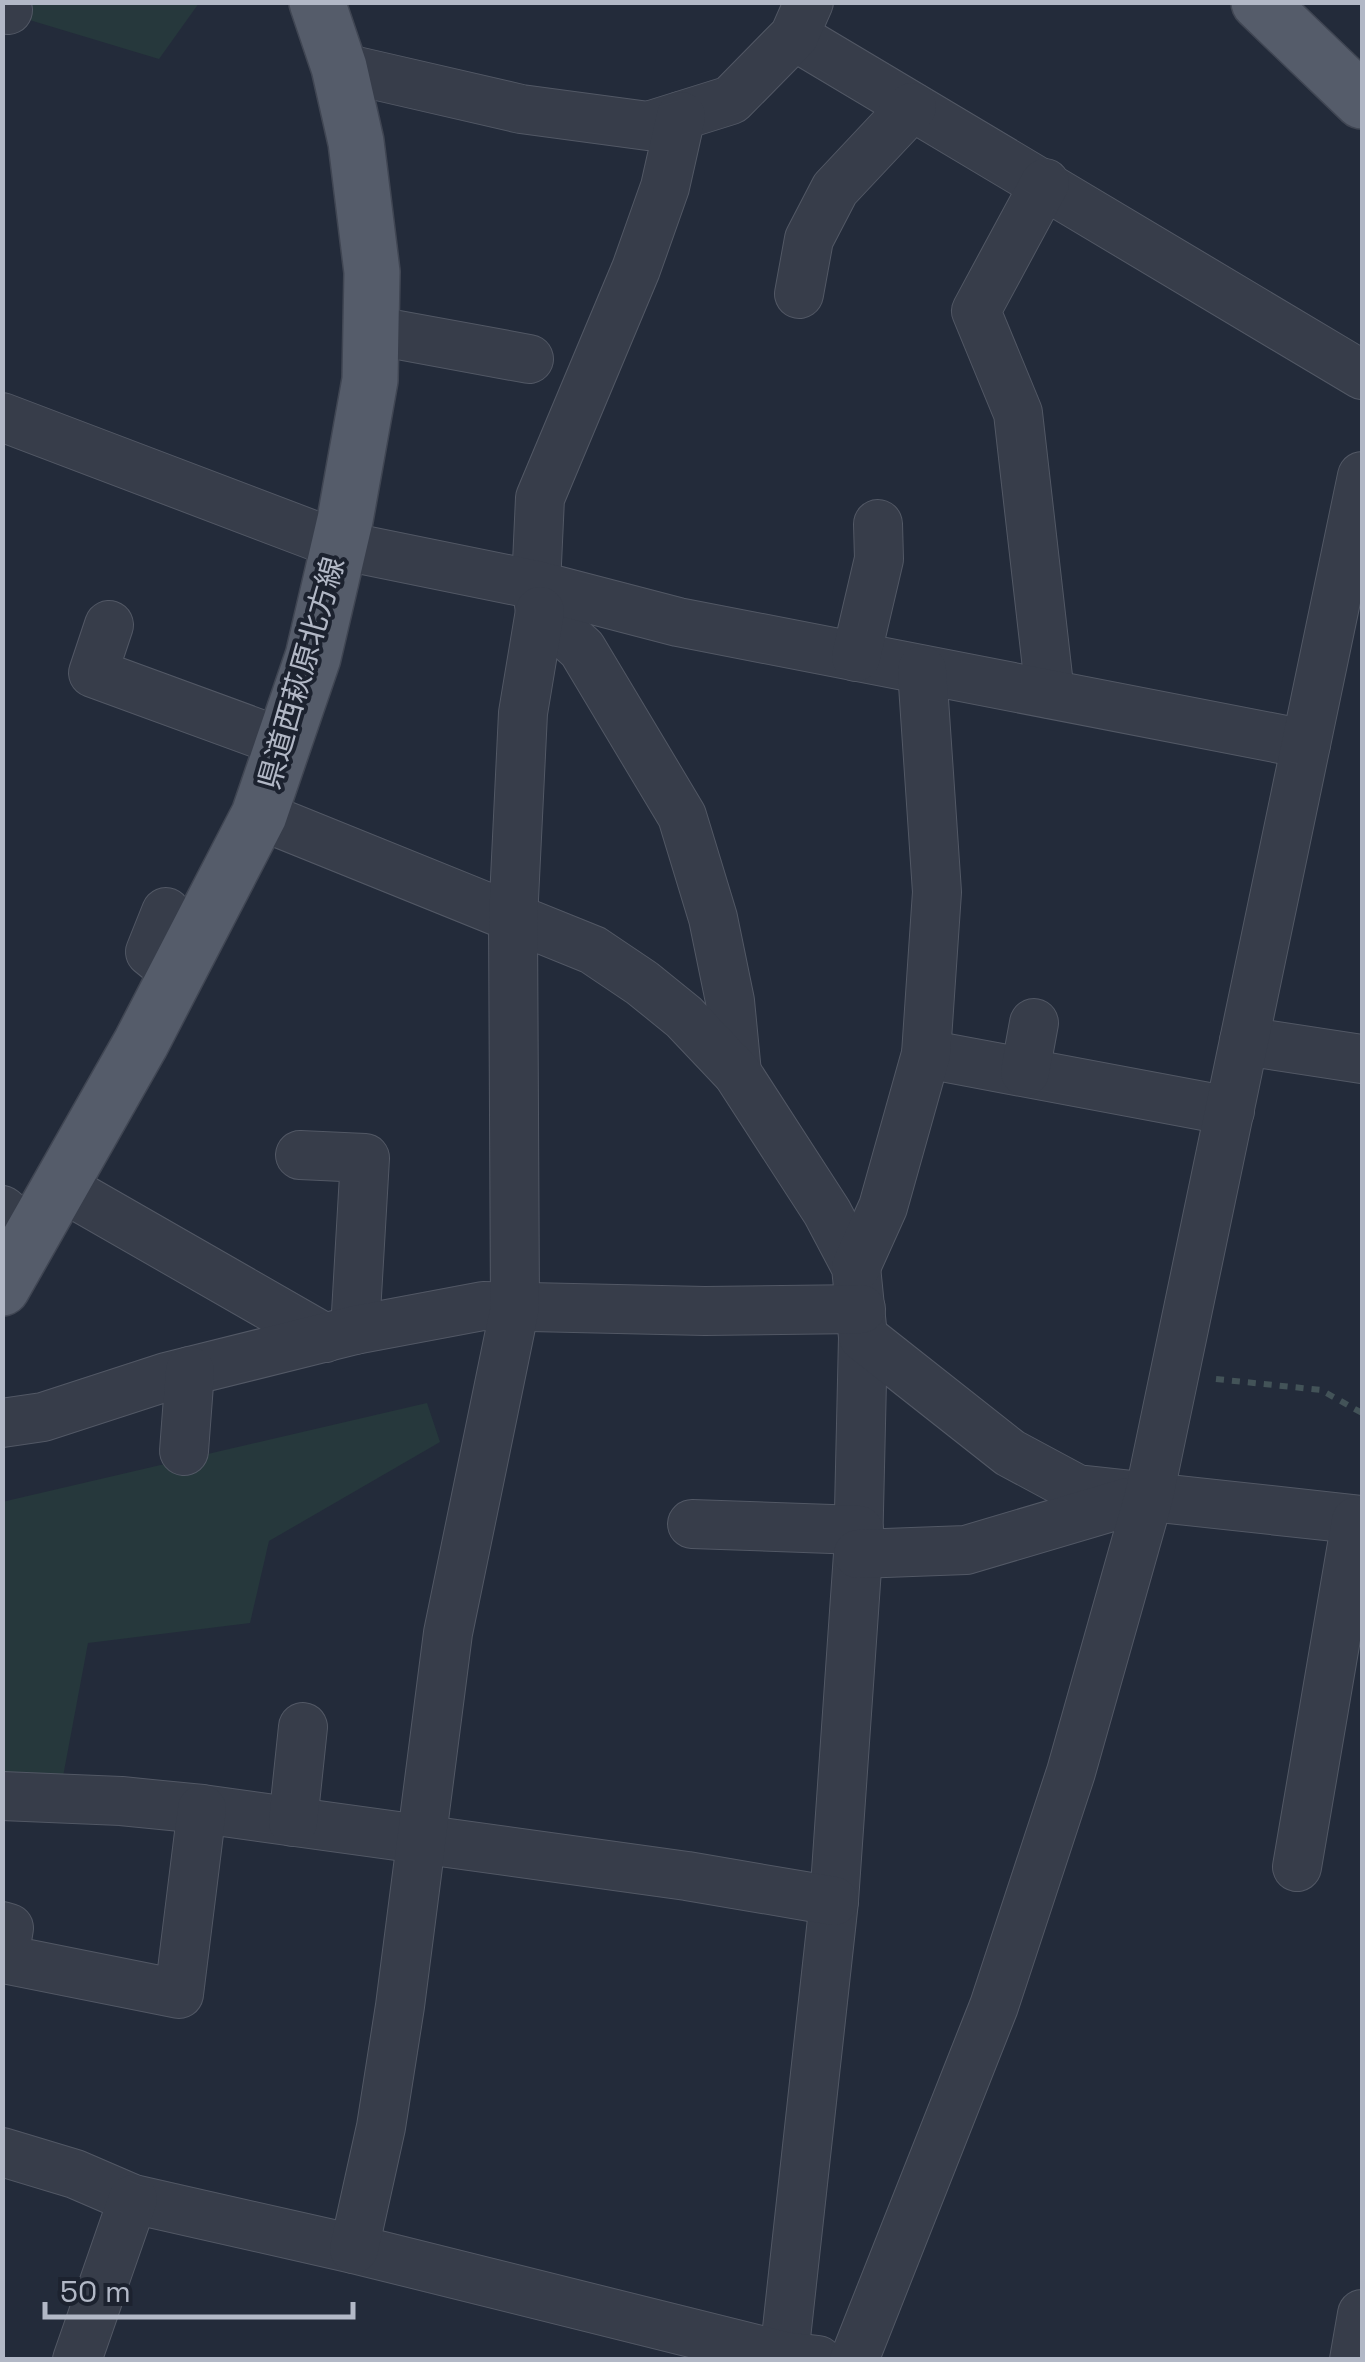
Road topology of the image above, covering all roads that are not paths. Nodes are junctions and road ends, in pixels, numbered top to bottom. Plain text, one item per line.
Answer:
1 (318, 2) edge
2 (1259, 2) edge
3 (802, 20) edge
4 (338, 67) junction
5 (1362, 100) edge
6 (912, 107) junction
7 (681, 116) junction
8 (1045, 183) junction
9 (799, 294) dead end
10 (371, 330) junction
11 (529, 359) dead end
12 (1362, 374) edge
13 (2, 417) edge
14 (1362, 476) edge
15 (878, 524) dead end
16 (339, 545) junction
17 (538, 598) junction
18 (109, 626) dead end
19 (856, 658) junction
20 (922, 670) junction
21 (1050, 694) junction
22 (284, 743) junction
23 (1306, 744) junction
24 (259, 815) junction
25 (166, 912) dead end
26 (513, 920) junction
27 (177, 974) junction
28 (1034, 1022) dead end
29 (1244, 1041) junction
30 (926, 1054) junction
31 (1362, 1060) edge
32 (1024, 1072) junction
33 (737, 1073) junction
34 (1230, 1111) junction
35 (300, 1155) dead end
36 (60, 1186) junction
37 (17, 1223) edge
38 (2, 1288) edge
39 (860, 1304) junction
40 (515, 1306) junction
41 (340, 1334) junction
42 (190, 1371) junction
43 (2, 1423) edge
44 (184, 1451) dead end
45 (1149, 1496) junction
46 (1359, 1520) edge
47 (692, 1524) dead end
48 (858, 1542) junction
49 (303, 1727) dead end
50 (2, 1796) edge
51 (202, 1810) junction
52 (293, 1822) junction
53 (419, 1840) junction
54 (1297, 1868) dead end
55 (834, 1901) junction
56 (2, 1926) edge
57 (8, 2156) edge
58 (133, 2199) junction
59 (354, 2249) junction
60 (1362, 2314) edge
61 (801, 2358) edge
62 (76, 2360) edge
63 (854, 2360) edge
64 (1354, 2360) edge

1 - 4 main road, 県道西萩原北方線
2 - 5 main road
3 - 6 street
3 - 7 street
4 - 7 street
4 - 10 main road, 県道西萩原北方線
6 - 8 street
6 - 9 street
7 - 17 street
8 - 12 street
8 - 21 street
10 - 11 street
10 - 16 main road, 県道西萩原北方線
13 - 16 street
14 - 23 street
15 - 19 street
16 - 17 street
16 - 22 main road, 県道西萩原北方線
17 - 19 street
17 - 26 street
17 - 33 street
18 - 22 street
19 - 20 street
20 - 21 street
20 - 30 street
21 - 23 street
22 - 24 main road, 県道西萩原北方線
23 - 29 street
24 - 26 street
24 - 27 main road, 県道西萩原北方線
25 - 27 street
26 - 33 street
26 - 40 street
27 - 36 main road, 県道西萩原北方線
28 - 32 street
29 - 31 street
29 - 34 street
30 - 32 street
30 - 39 street
32 - 34 street
33 - 39 street
34 - 45 street
35 - 41 street
36 - 37 main road, 県道西萩原北方線
36 - 41 street
37 - 38 main road, 県道西萩原北方線
39 - 40 street
39 - 45 street
39 - 48 street
40 - 41 street
40 - 53 street
41 - 42 street
42 - 43 street
42 - 44 street
45 - 46 street
45 - 48 street
45 - 63 street
46 - 54 street
47 - 48 street
48 - 55 street
49 - 52 street
50 - 51 street
51 - 52 street
51 - 56 street
52 - 53 street
53 - 55 street
53 - 59 street
55 - 61 street
57 - 58 street
58 - 59 street
58 - 62 street
59 - 61 street
60 - 64 street

